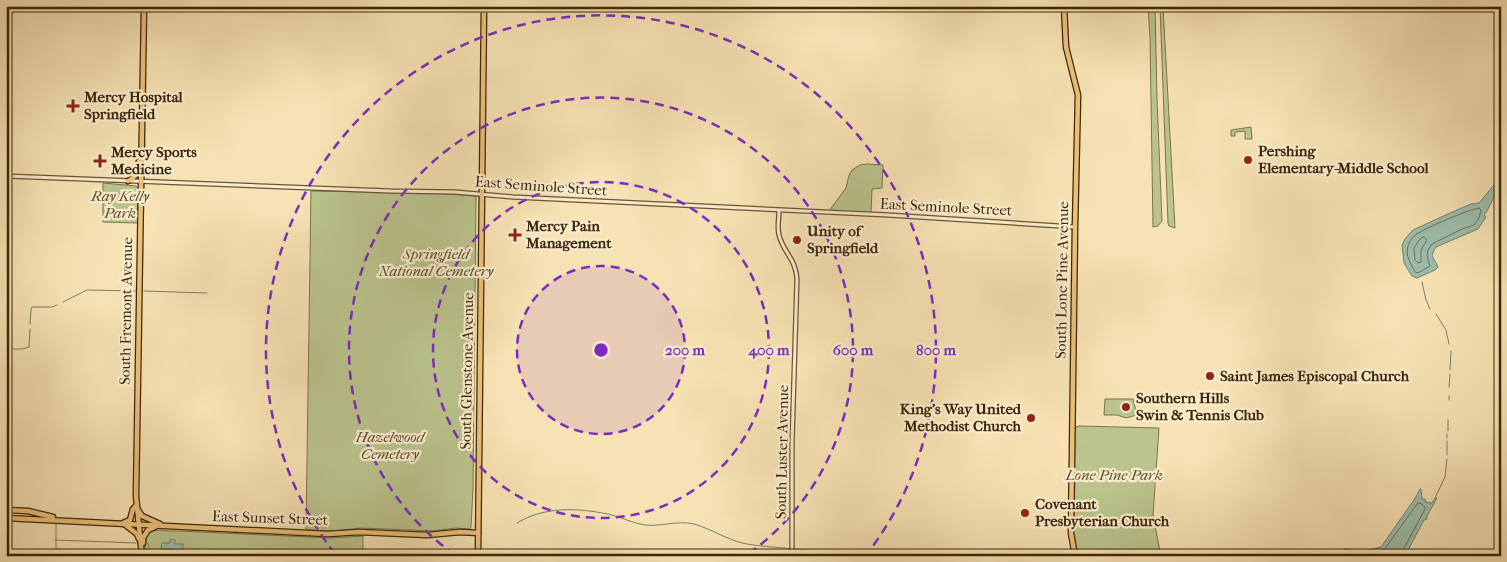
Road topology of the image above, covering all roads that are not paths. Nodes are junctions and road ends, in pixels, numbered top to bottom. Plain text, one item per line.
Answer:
1 (144, 6) edge
2 (484, 6) edge
3 (1064, 6) edge
4 (142, 148) junction
5 (6, 176) edge
6 (128, 181) junction
7 (141, 182) junction
8 (481, 194) junction
9 (779, 211) junction
10 (1075, 227) junction
11 (136, 506) junction
12 (6, 510) edge
13 (6, 518) edge
14 (61, 520) junction
15 (123, 523) junction
16 (139, 524) junction
17 (164, 526) junction
18 (478, 533) junction
19 (142, 550) junction
20 (142, 556) edge
21 (478, 556) edge
22 (792, 556) edge
23 (1076, 556) edge

1 - 4 main road, South Fremont Avenue
2 - 8 main road, South Glenstone Avenue
3 - 10 main road, South Lone Pine Avenue
4 - 6 main road
4 - 7 main road, South Fremont Avenue
5 - 6 street, East Seminole Street
6 - 7 street, East Seminole Street
7 - 8 street, East Seminole Street
7 - 11 main road, South Fremont Avenue
8 - 9 street, East Seminole Street
8 - 18 main road, South Glenstone Avenue
9 - 10 street, East Seminole Street
9 - 22 street, South Luster Avenue
10 - 23 main road, South Lone Pine Avenue
11 - 15 main road
11 - 16 main road, South Fremont Avenue
11 - 17 main road
12 - 14 main road, East Sunset Street
13 - 14 main road, East Sunset Street
14 - 15 main road, East Sunset Street
15 - 16 main road, East Sunset Street
15 - 19 main road
16 - 17 main road, East Sunset Street
16 - 19 main road, South Fremont Avenue
17 - 18 main road, East Sunset Street
17 - 19 main road
18 - 21 main road, South Glenstone Avenue
19 - 20 main road, South Fremont Avenue

